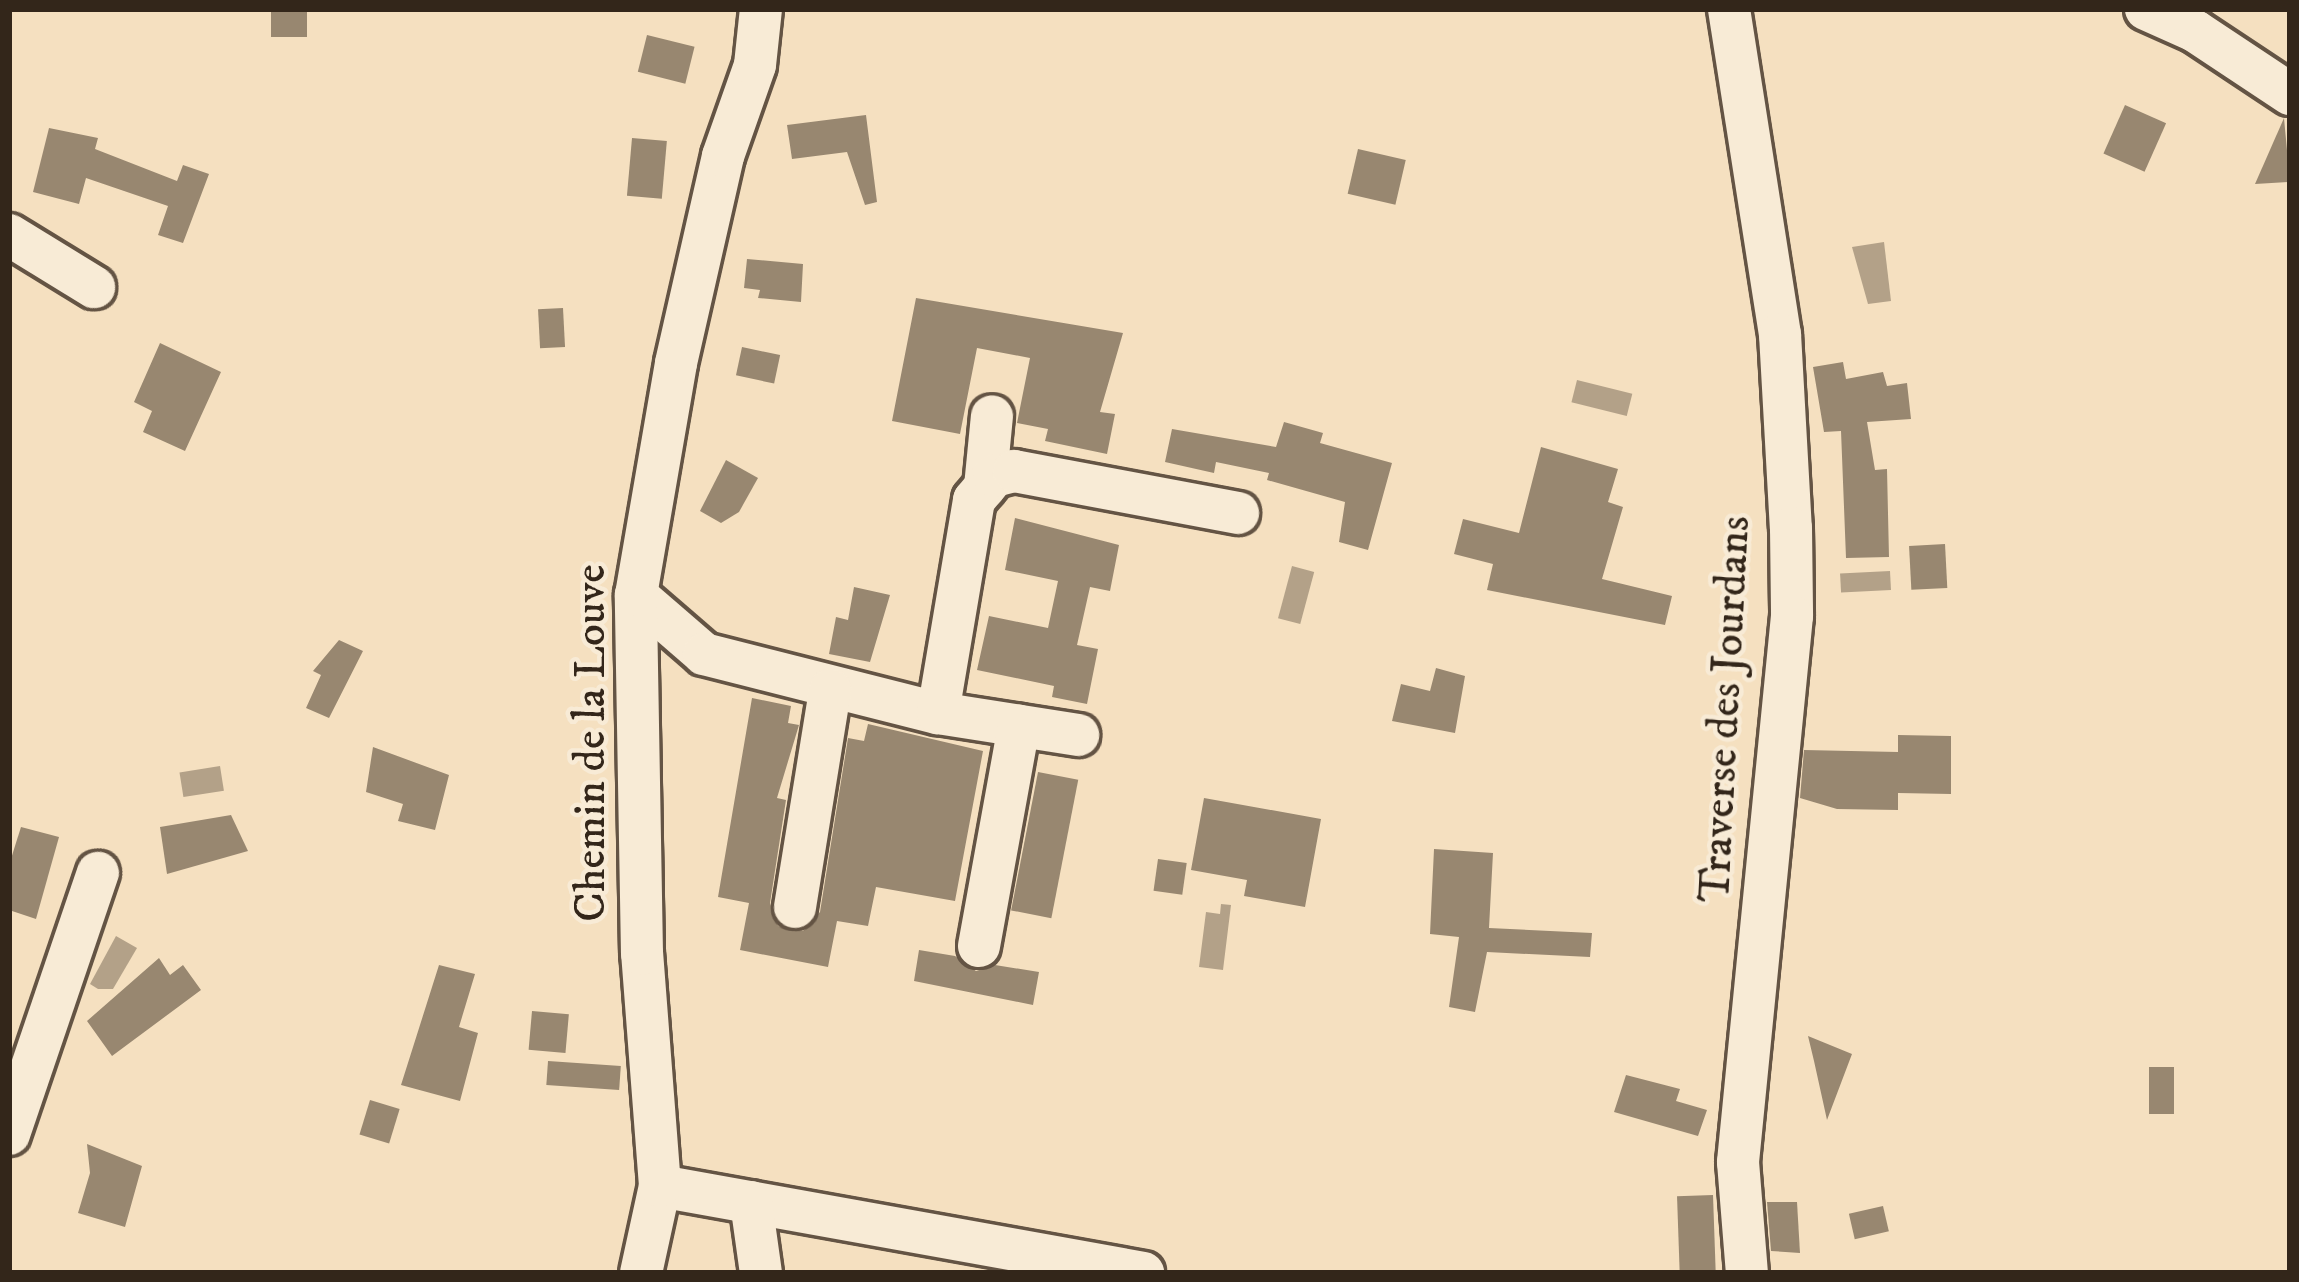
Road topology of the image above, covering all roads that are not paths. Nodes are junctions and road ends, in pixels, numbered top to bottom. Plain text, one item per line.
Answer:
1 (761, 9) edge
2 (1729, 9) edge
3 (2146, 9) edge
4 (2290, 94) edge
5 (9, 235) edge
6 (94, 287) dead end
7 (992, 416) dead end
8 (985, 487) junction
9 (1238, 513) dead end
10 (636, 595) junction
11 (830, 690) junction
12 (938, 713) junction
13 (1018, 726) junction
14 (1078, 735) dead end
15 (98, 873) dead end
16 (795, 907) dead end
17 (979, 946) dead end
18 (9, 1134) edge
19 (660, 1186) junction
20 (751, 1202) junction
21 (641, 1273) edge
22 (760, 1273) edge
23 (1143, 1273) edge
24 (1747, 1273) edge

1 - 10 street, Chemin de la Louve
2 - 24 street, Traverse des Jourdans
3 - 4 street
5 - 6 street
7 - 8 street
8 - 9 street
8 - 12 street
10 - 11 street
10 - 19 street, Chemin de la Louve
11 - 12 street
11 - 16 street
12 - 13 street
13 - 14 street
13 - 17 street
15 - 18 street
19 - 20 street
19 - 21 street, Chemin de la Louve
20 - 22 street
20 - 23 street

